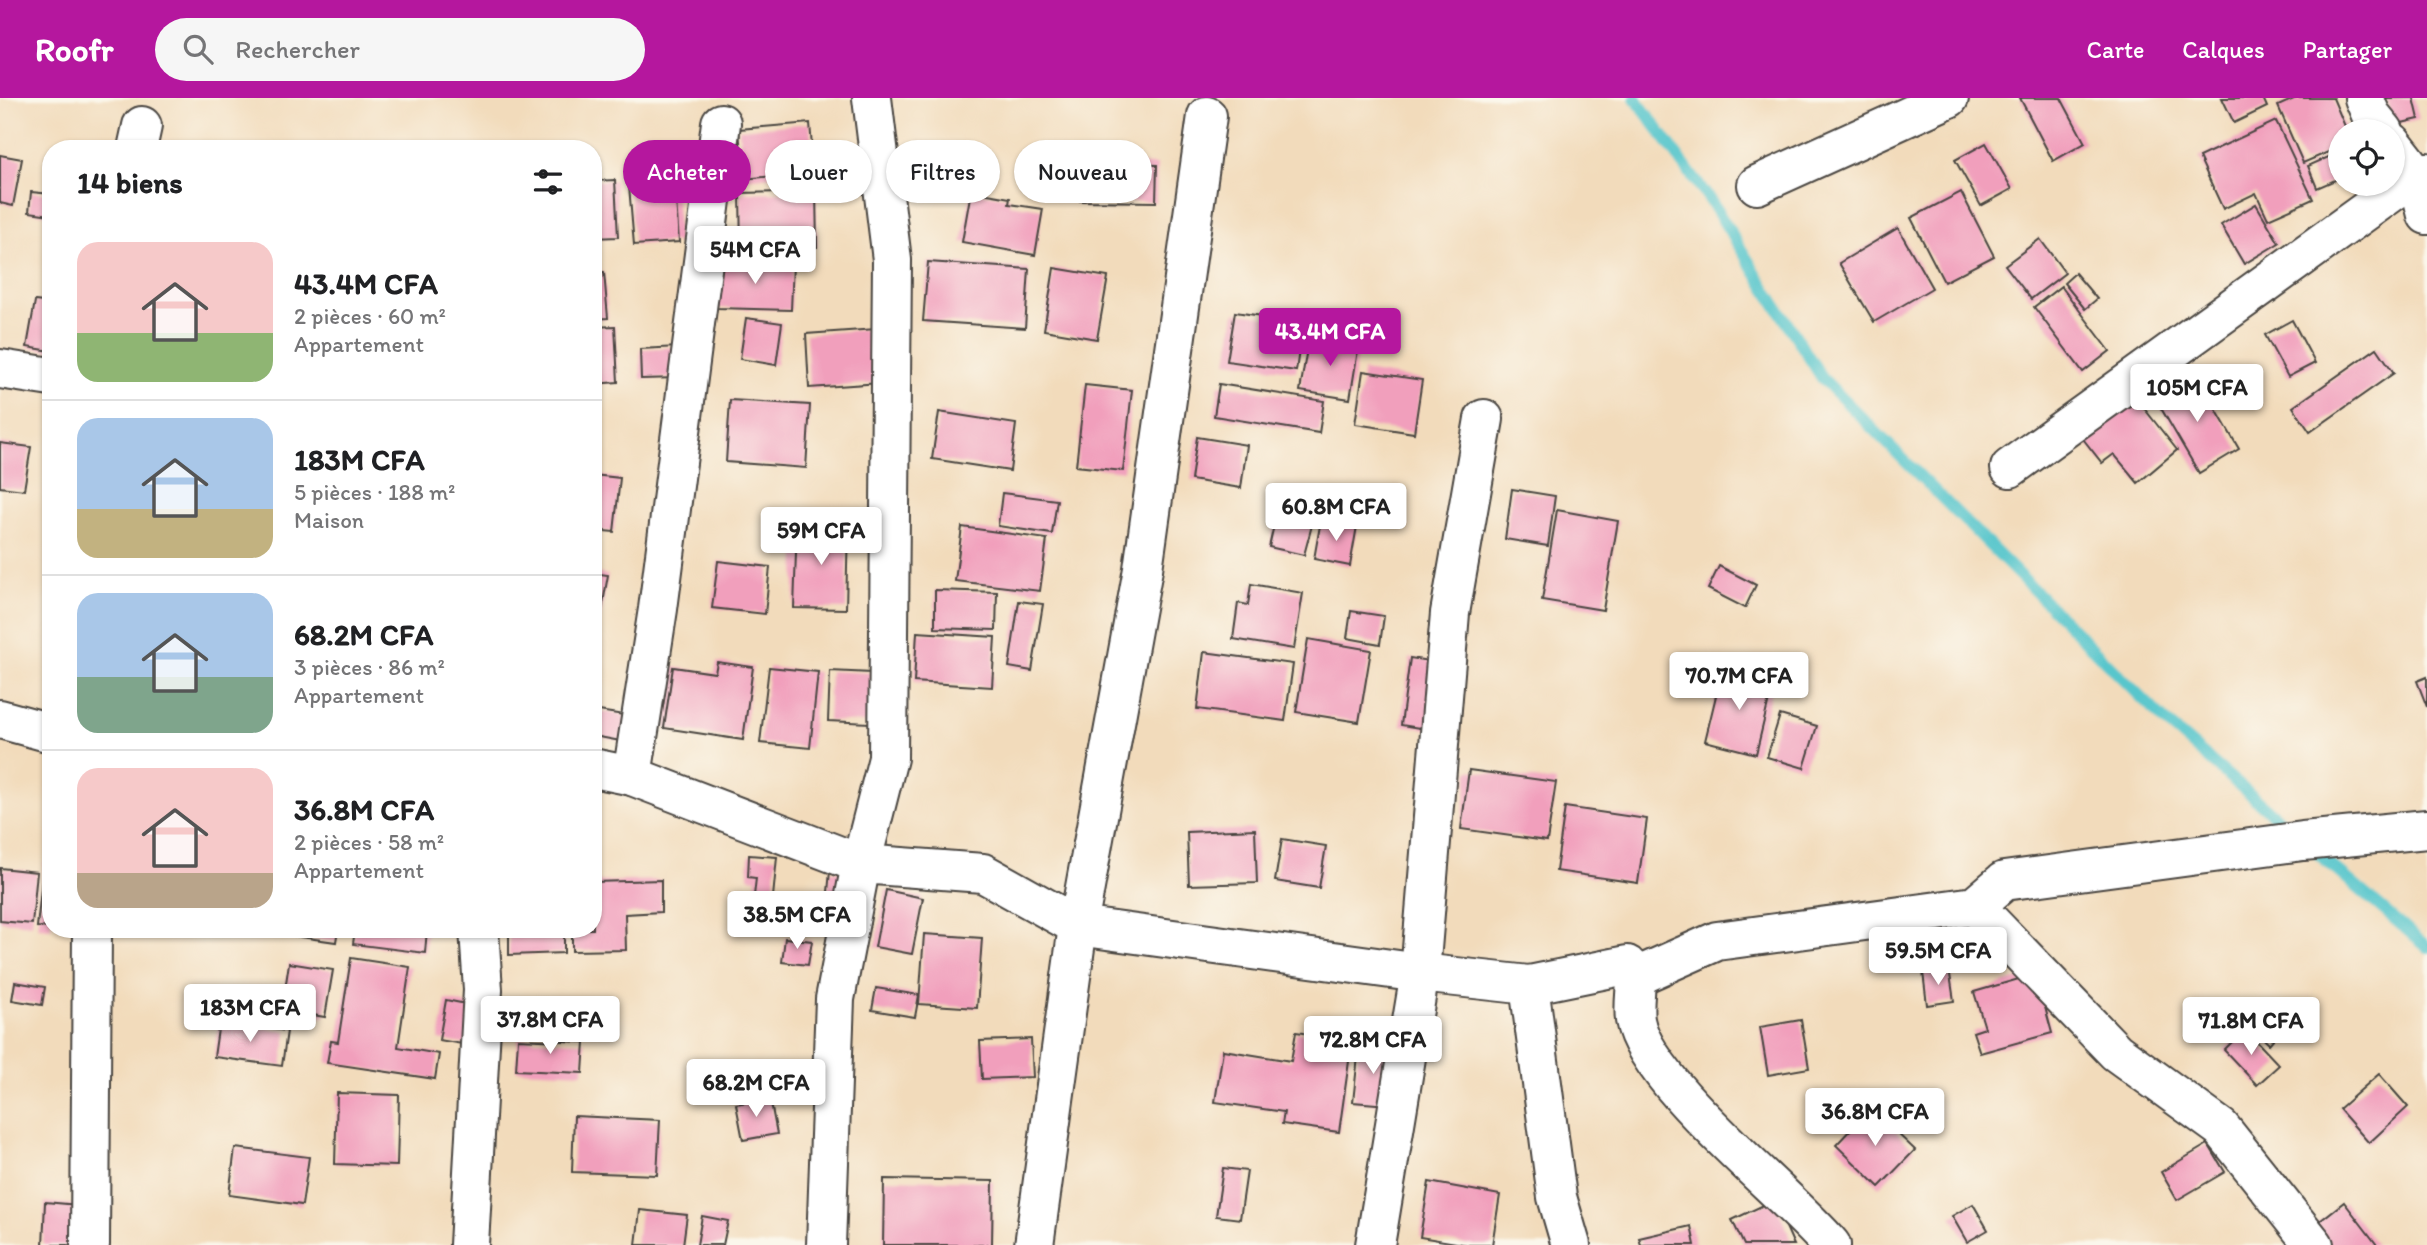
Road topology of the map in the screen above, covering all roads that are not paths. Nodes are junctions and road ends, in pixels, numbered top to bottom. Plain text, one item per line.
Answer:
1 (872, 98) edge
2 (1949, 98) edge
3 (2364, 98) edge
4 (1207, 116) dead end
5 (2374, 119) edge
6 (721, 123) dead end
7 (2405, 155) edge
8 (2422, 173) edge
9 (1757, 185) dead end
10 (2427, 215) edge
11 (0, 369) edge
12 (42, 376) edge
13 (1484, 419) dead end
14 (2010, 468) dead end
15 (0, 719) edge
16 (42, 731) edge
17 (602, 770) edge
18 (632, 776) junction
19 (2427, 829) edge
20 (861, 864) junction
21 (1975, 906) junction
22 (1078, 926) junction
23 (92, 938) edge
24 (480, 938) edge
25 (1420, 974) junction
26 (1636, 977) junction
27 (1529, 985) junction
28 (90, 1245) edge
29 (469, 1245) edge
30 (825, 1245) edge
31 (1034, 1245) edge
32 (1375, 1245) edge
33 (1571, 1245) edge
34 (1831, 1245) edge
35 (2314, 1245) edge

1 - 20 street
2 - 9 street
3 - 5 street
4 - 22 street
6 - 18 street
7 - 8 street
8 - 10 street
8 - 14 street
11 - 12 street
13 - 25 street
15 - 16 street
17 - 18 street
18 - 20 street
19 - 21 street
20 - 22 street
20 - 30 street
21 - 26 street
21 - 35 street
22 - 25 street
22 - 31 street
23 - 28 street
24 - 29 street
25 - 27 street
25 - 32 street
26 - 27 street
26 - 34 street
27 - 33 street

